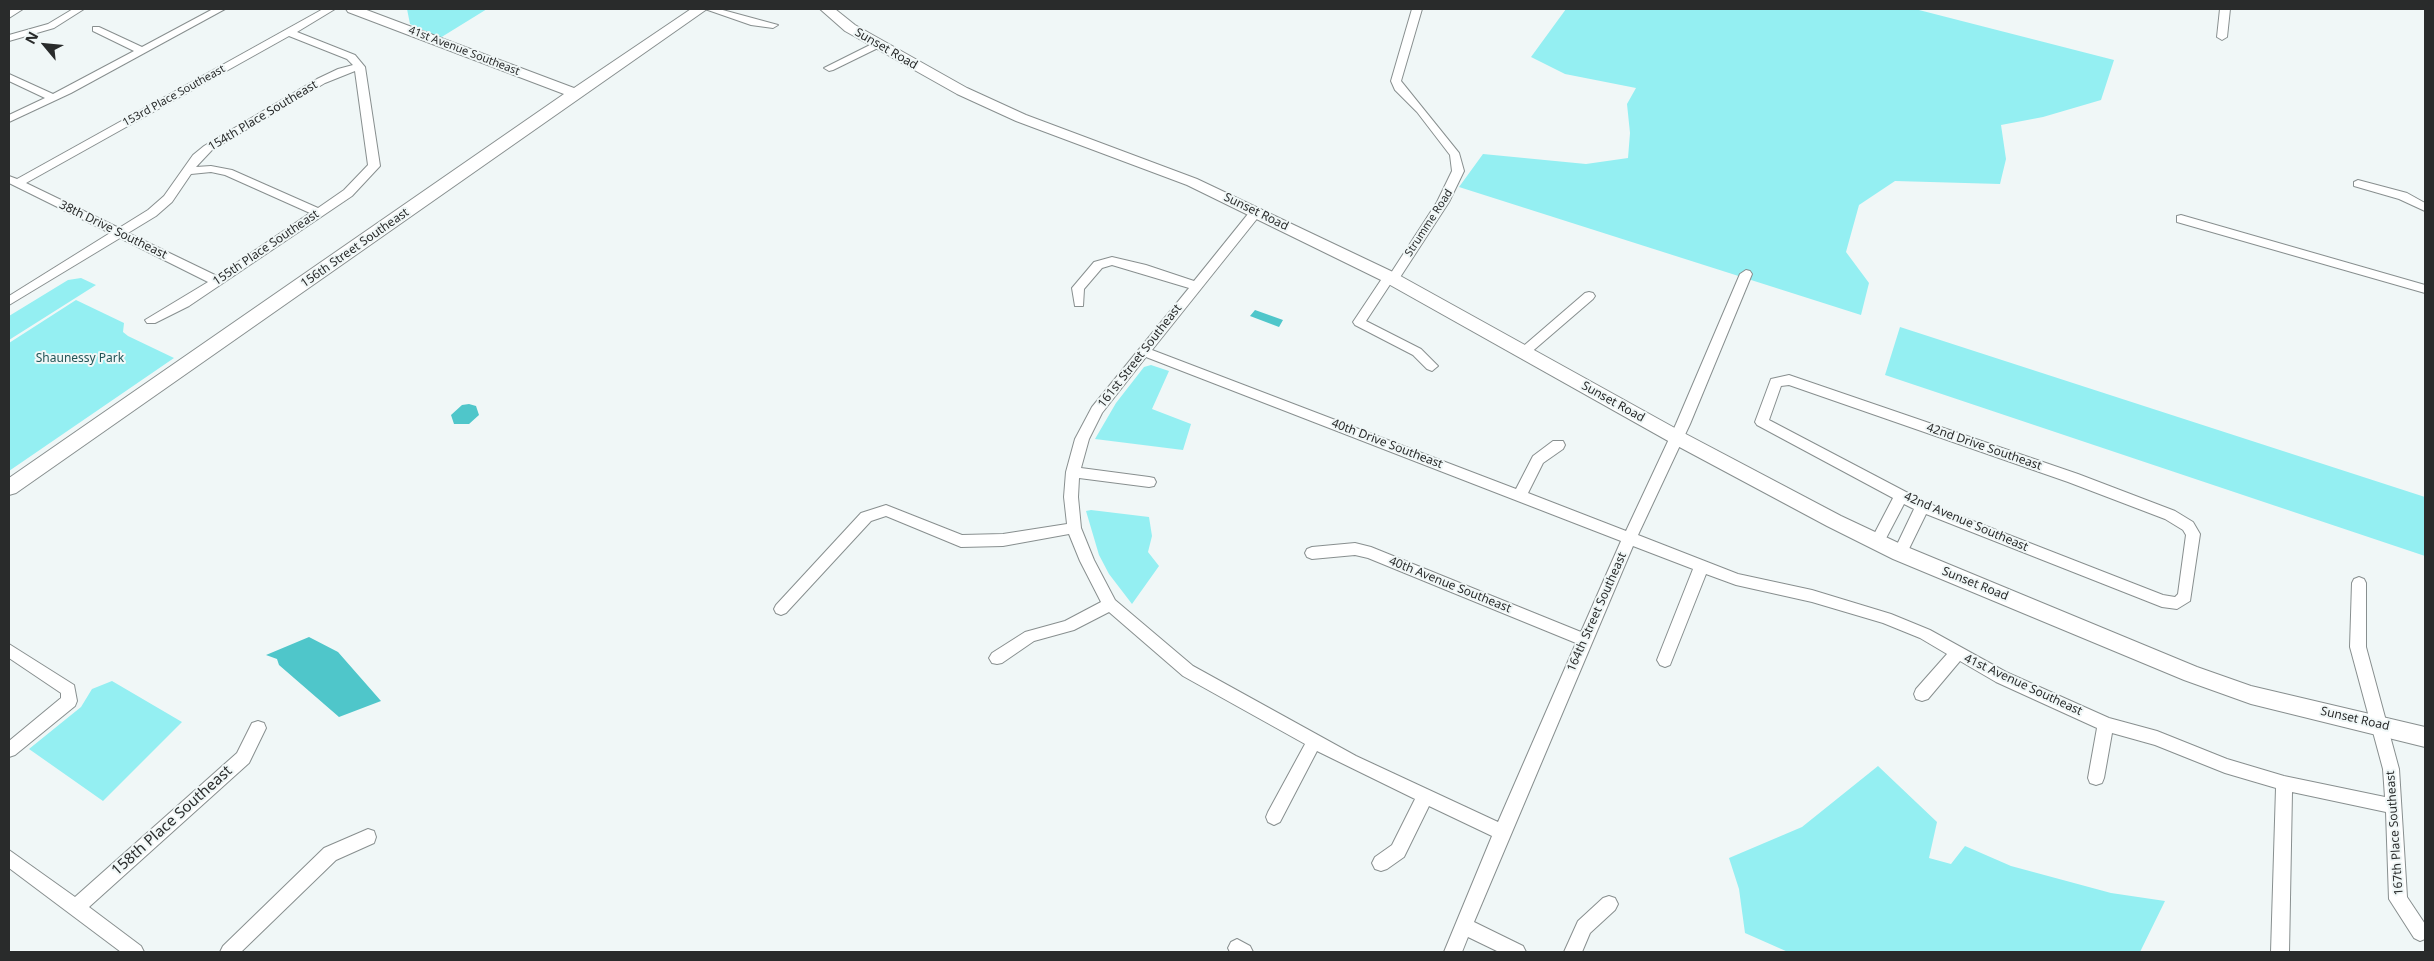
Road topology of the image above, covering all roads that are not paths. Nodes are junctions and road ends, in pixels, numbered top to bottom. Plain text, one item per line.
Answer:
1 (18, 9) edge
2 (79, 9) edge
3 (220, 9) edge
4 (330, 9) edge
5 (353, 9) edge
6 (700, 9) edge
7 (710, 9) edge
8 (827, 9) edge
9 (1417, 9) edge
10 (2225, 9) edge
11 (9, 14) edge
12 (773, 26) dead end
13 (96, 29) dead end
14 (289, 32) junction
15 (2222, 37) dead end
16 (9, 38) edge
17 (878, 44) junction
18 (142, 51) junction
19 (360, 67) junction
20 (829, 68) dead end
21 (9, 77) edge
22 (575, 93) junction
23 (52, 97) junction
24 (9, 119) edge
25 (189, 171) junction
26 (14, 181) edge
27 (2358, 184) dead end
28 (2425, 207) edge
29 (1256, 212) junction
30 (319, 214) junction
31 (2181, 220) dead end
32 (120, 233) junction
33 (1746, 274) dead end
34 (1391, 278) junction
35 (217, 281) junction
36 (1196, 286) junction
37 (2425, 289) edge
38 (1589, 296) dead end
39 (9, 301) edge
40 (1079, 303) dead end
41 (151, 320) dead end
42 (1144, 351) junction
43 (1524, 352) junction
44 (1432, 366) dead end
45 (1776, 382) joint
46 (1676, 437) junction
47 (1558, 445) dead end
48 (1073, 472) junction
49 (1149, 482) dead end
50 (9, 488) edge
51 (1520, 495) junction
52 (1901, 496) junction
53 (1922, 507) junction
54 (1074, 528) junction
55 (1630, 537) junction
56 (1877, 542) junction
57 (1312, 553) dead end
58 (1900, 553) junction
59 (1702, 565) junction
60 (2359, 583) dead end
61 (2177, 603) joint
62 (1110, 604) junction
63 (781, 609) dead end
64 (1585, 640) junction
65 (9, 650) edge
66 (1957, 654) junction
67 (997, 658) dead end
68 (1665, 660) dead end
69 (1922, 694) dead end
70 (2106, 724) junction
71 (2379, 725) junction
72 (258, 728) dead end
73 (2425, 737) edge
74 (1314, 742) junction
75 (9, 750) edge
76 (2096, 778) dead end
77 (2284, 783) junction
78 (1425, 796) junction
79 (2394, 806) junction
80 (1274, 817) dead end
81 (1502, 832) junction
82 (368, 837) dead end
83 (9, 858) edge
84 (1381, 864) dead end
85 (1609, 904) dead end
86 (77, 907) junction
87 (1464, 926) junction
88 (2420, 932) dead end
89 (135, 952) edge
90 (228, 952) edge
91 (1453, 952) edge
92 (1517, 952) edge
93 (1573, 952) edge
94 (2280, 952) edge

1 - 11 street
2 - 16 street
3 - 18 street
4 - 14 street, 153rd Place Southeast
5 - 22 street, 41st Avenue Southeast
6 - 22 street, 156th Street Southeast
7 - 12 street
8 - 17 street, Sunset Road
9 - 34 street, Strumme Road
10 - 15 street
13 - 18 street
14 - 19 street
14 - 26 street, 153rd Place Southeast
17 - 20 street
17 - 29 street, Sunset Road
18 - 23 street
19 - 25 street, 154th Place Southeast
19 - 30 street, 155th Place Southeast
21 - 23 street
22 - 50 street, 156th Street Southeast
23 - 24 street
25 - 30 street
25 - 32 street, 154th Place Southeast
26 - 32 street, 38th Drive Southeast
27 - 28 street
29 - 34 street, Sunset Road
29 - 36 street, 161st Street Southeast
30 - 35 street, 155th Place Southeast
31 - 37 street
32 - 35 street, 38th Drive Southeast
32 - 39 street, 154th Place Southeast
33 - 46 street, 164th Street Southeast
34 - 43 street, Sunset Road
34 - 44 street
35 - 41 street, 155th Place Southeast
36 - 40 street
36 - 42 street, 161st Street Southeast
38 - 43 street
42 - 48 street, 161st Street Southeast
42 - 51 street, 40th Drive Southeast
43 - 46 street, Sunset Road
45 - 52 street, 42nd Avenue Southeast
45 - 61 street, 42nd Drive Southeast
46 - 55 street, 164th Street Southeast
46 - 56 street, Sunset Road
47 - 51 street
48 - 49 street
48 - 54 street, 161st Street Southeast
51 - 55 street, 40th Drive Southeast
52 - 53 street, 42nd Avenue Southeast
52 - 56 street
53 - 58 street
53 - 61 street, 42nd Avenue Southeast
54 - 62 street, 161st Street Southeast
54 - 63 street
55 - 59 street, 41st Avenue Southeast
55 - 64 street, 164th Street Southeast
56 - 58 street, Sunset Road
57 - 64 street, 40th Avenue Southeast
58 - 71 street, Sunset Road
59 - 66 street, 41st Avenue Southeast
59 - 68 street
60 - 71 street, 167th Place Southeast
62 - 67 street
62 - 74 street, 161st Street Southeast
64 - 81 street, 164th Street Southeast
65 - 75 street
66 - 69 street
66 - 70 street, 41st Avenue Southeast
70 - 76 street
70 - 77 street, 41st Avenue Southeast
71 - 73 street, Sunset Road
71 - 79 street, 167th Place Southeast
72 - 86 street, 158th Place Southeast
74 - 78 street, 161st Street Southeast
74 - 80 street
77 - 79 street, 41st Avenue Southeast
77 - 94 street
78 - 81 street, 161st Street Southeast
78 - 84 street
79 - 88 street, 167th Place Southeast
81 - 87 street, 164th Street Southeast
82 - 90 street
83 - 86 street
85 - 93 street
86 - 89 street
87 - 91 street, 164th Street Southeast
87 - 92 street

